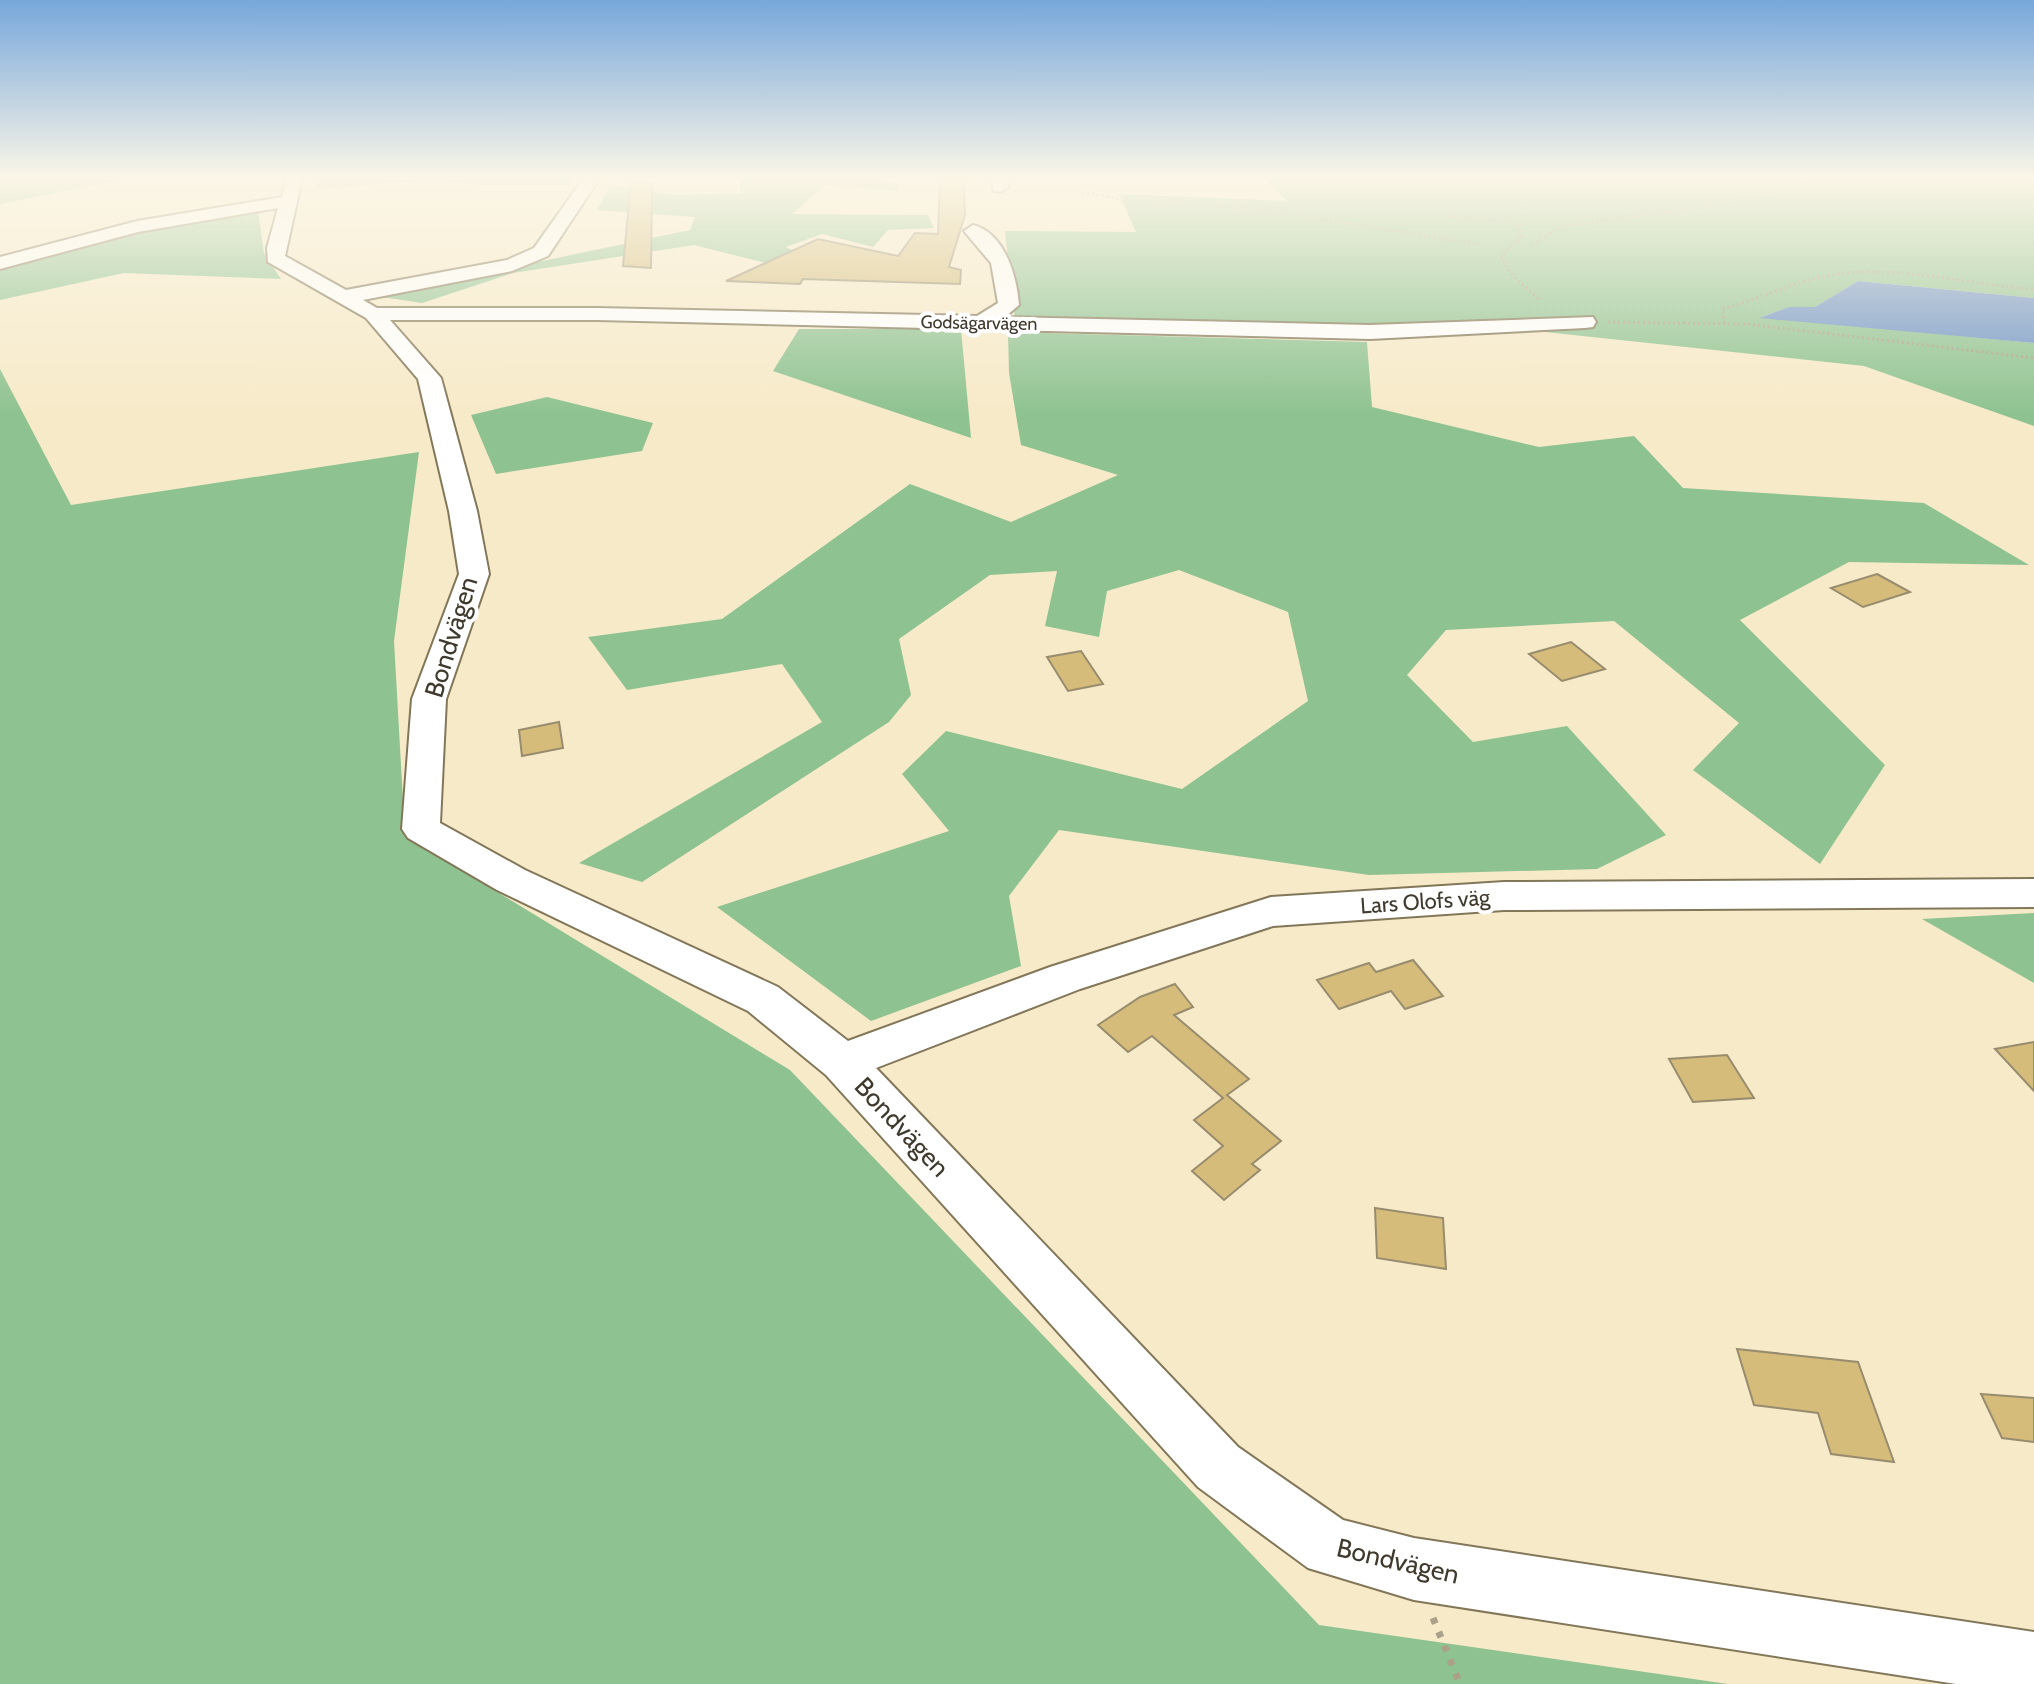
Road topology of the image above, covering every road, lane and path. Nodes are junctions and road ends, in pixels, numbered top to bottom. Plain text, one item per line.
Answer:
1 (21, 258) edge
2 (275, 258) edge
3 (529, 258) edge
4 (1001, 258) edge
5 (1502, 258) edge
6 (0, 263) edge
7 (2034, 289) edge
8 (357, 306) junction
9 (1585, 322) junction
10 (981, 323) junction
11 (1725, 323) junction
12 (2034, 358) edge
13 (2034, 893) edge
14 (842, 1062) junction
15 (1414, 1569) junction
16 (2034, 1664) edge
17 (1460, 1684) edge

1 - 6 street
2 - 8 street, Bondvägen
3 - 8 street
4 - 10 street
5 - 9 path
7 - 11 path
8 - 10 street, Godsägarvägen
8 - 14 street, Bondvägen
9 - 10 street, Godsägarvägen
9 - 11 path
11 - 12 path
13 - 14 street, Lars Olofs väg
14 - 15 street, Bondvägen
15 - 16 street, Bondvägen
15 - 17 path

